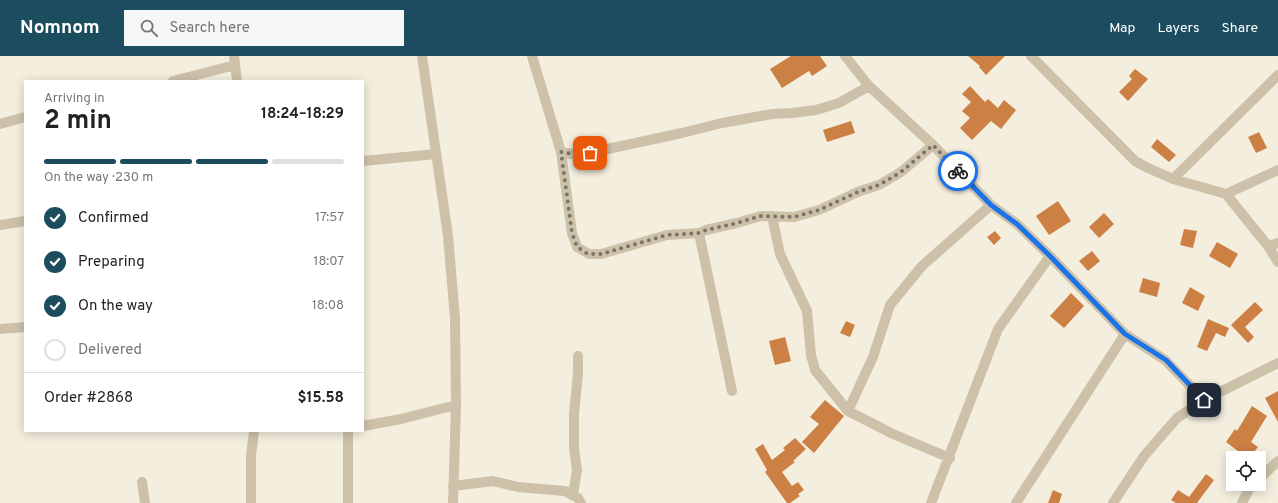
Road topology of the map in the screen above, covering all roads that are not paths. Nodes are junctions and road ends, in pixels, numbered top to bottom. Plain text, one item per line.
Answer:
1 (422, 56) edge
2 (532, 56) edge
3 (845, 56) edge
4 (1031, 56) edge
5 (235, 60) edge
6 (1278, 75) edge
7 (176, 80) edge
8 (238, 80) edge
9 (869, 86) junction
10 (24, 117) edge
11 (0, 124) edge
12 (933, 145) junction
13 (561, 152) junction
14 (436, 154) junction
15 (364, 161) edge
16 (1278, 170) edge
17 (1173, 179) junction
18 (1226, 194) junction
19 (991, 205) junction
20 (772, 216) junction
21 (24, 221) edge
22 (0, 225) edge
23 (699, 233) junction
24 (1273, 244) edge
25 (1050, 256) junction
26 (1278, 262) edge
27 (24, 327) edge
28 (0, 329) edge
29 (1125, 334) junction
30 (578, 356) dead end
31 (1278, 363) edge
32 (732, 391) dead end
33 (1204, 400) junction
34 (456, 406) junction
35 (848, 411) junction
36 (364, 426) edge
37 (254, 432) edge
38 (348, 432) edge
39 (950, 458) junction
40 (1278, 461) edge
41 (1266, 472) edge
42 (142, 482) dead end
43 (453, 486) junction
44 (1248, 491) edge
45 (573, 494) junction
46 (145, 503) edge
47 (251, 503) edge
48 (348, 503) edge
49 (453, 503) edge
50 (581, 503) edge
51 (931, 503) edge
52 (1016, 503) edge
53 (1113, 503) edge
54 (1243, 503) edge

1 - 14 street
2 - 13 street
3 - 9 street
4 - 17 street
5 - 7 street
5 - 8 street
6 - 17 street
9 - 12 street
9 - 13 street
10 - 11 street
12 - 19 street
12 - 20 street
13 - 23 street
14 - 15 street
14 - 34 street
16 - 18 street
17 - 18 street
18 - 24 street
19 - 25 street
19 - 35 street
20 - 23 street
20 - 35 street
21 - 22 street
23 - 32 street
24 - 26 street
25 - 29 street
25 - 39 street
27 - 28 street
29 - 33 street
29 - 52 street
30 - 45 street
31 - 33 street
33 - 53 street
34 - 36 street
34 - 43 street
35 - 39 street
37 - 47 street
38 - 48 street
39 - 51 street
40 - 41 street
42 - 46 street
43 - 45 street
43 - 49 street
44 - 54 street
45 - 50 street

